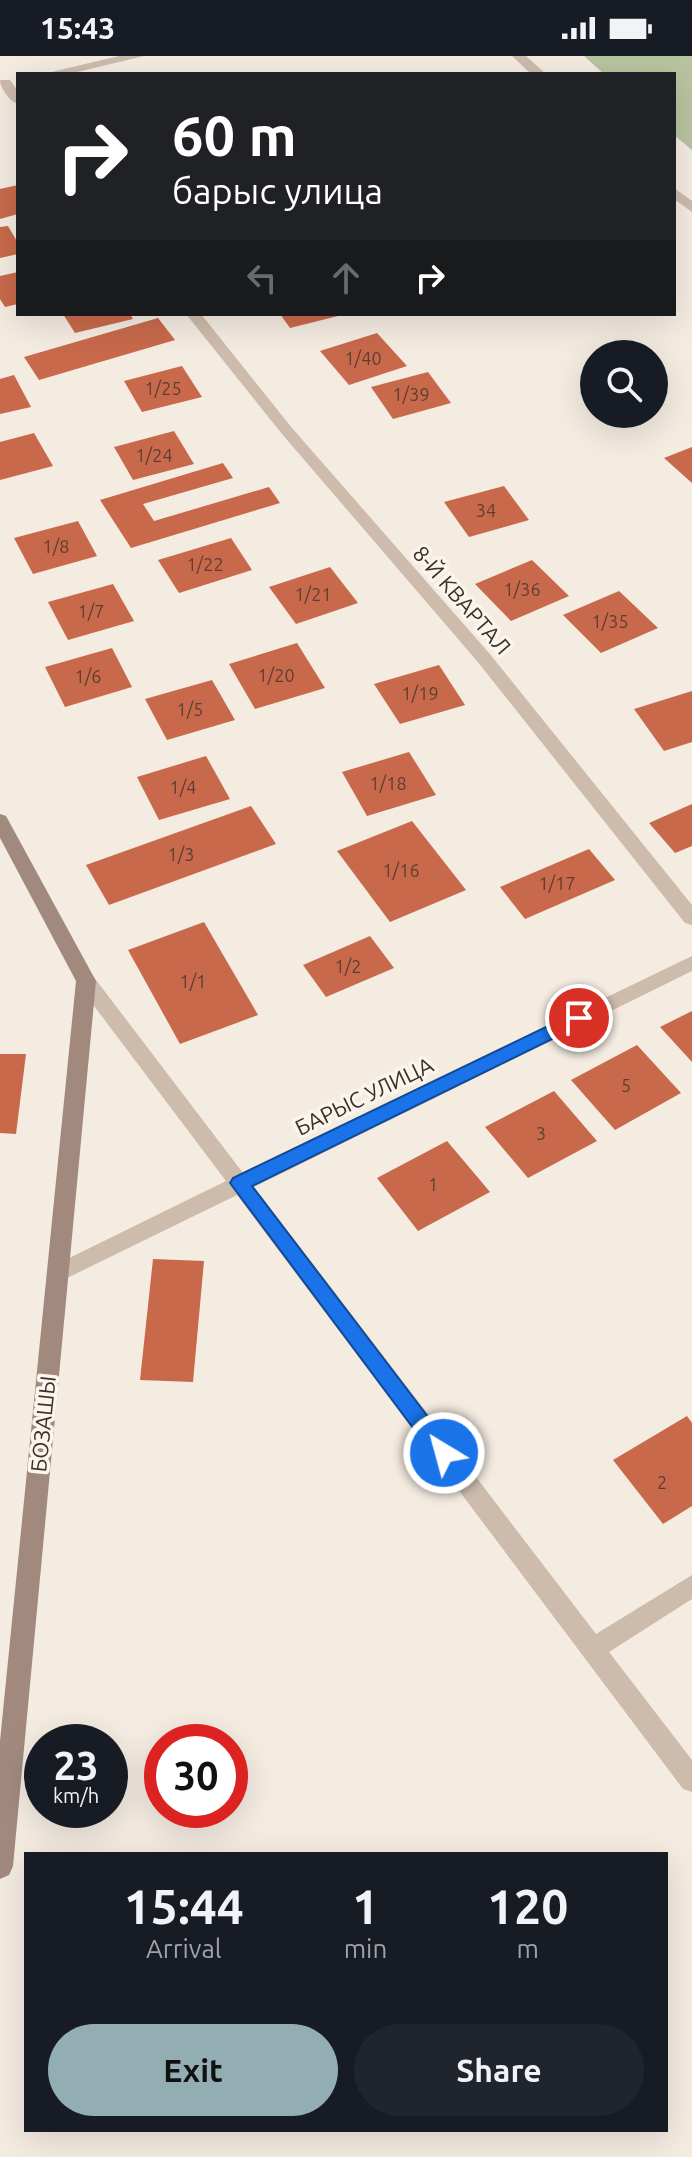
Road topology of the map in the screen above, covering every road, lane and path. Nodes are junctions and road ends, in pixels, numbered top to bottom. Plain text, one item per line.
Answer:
1 (138, 56) edge
2 (518, 56) edge
3 (60, 72) edge
4 (537, 72) edge
5 (676, 194) edge
6 (692, 208) edge
7 (195, 316) edge
8 (0, 821) edge
9 (692, 918) edge
10 (692, 963) edge
11 (86, 981) junction
12 (240, 1183) junction
13 (58, 1273) junction
14 (692, 1586) edge
15 (593, 1649) junction
16 (692, 1780) edge
17 (0, 1866) edge

1 - 3 street
2 - 4 street
5 - 6 street
7 - 9 street, 8-Й КВАРТАЛ
8 - 11 street
10 - 12 street, БАРЫС УЛИЦА
11 - 12 street
11 - 13 street, БОЗАШЫ
12 - 13 street, БАРЫС УЛИЦА
12 - 15 street
13 - 17 street, БОЗАШЫ
14 - 15 street
15 - 16 street

